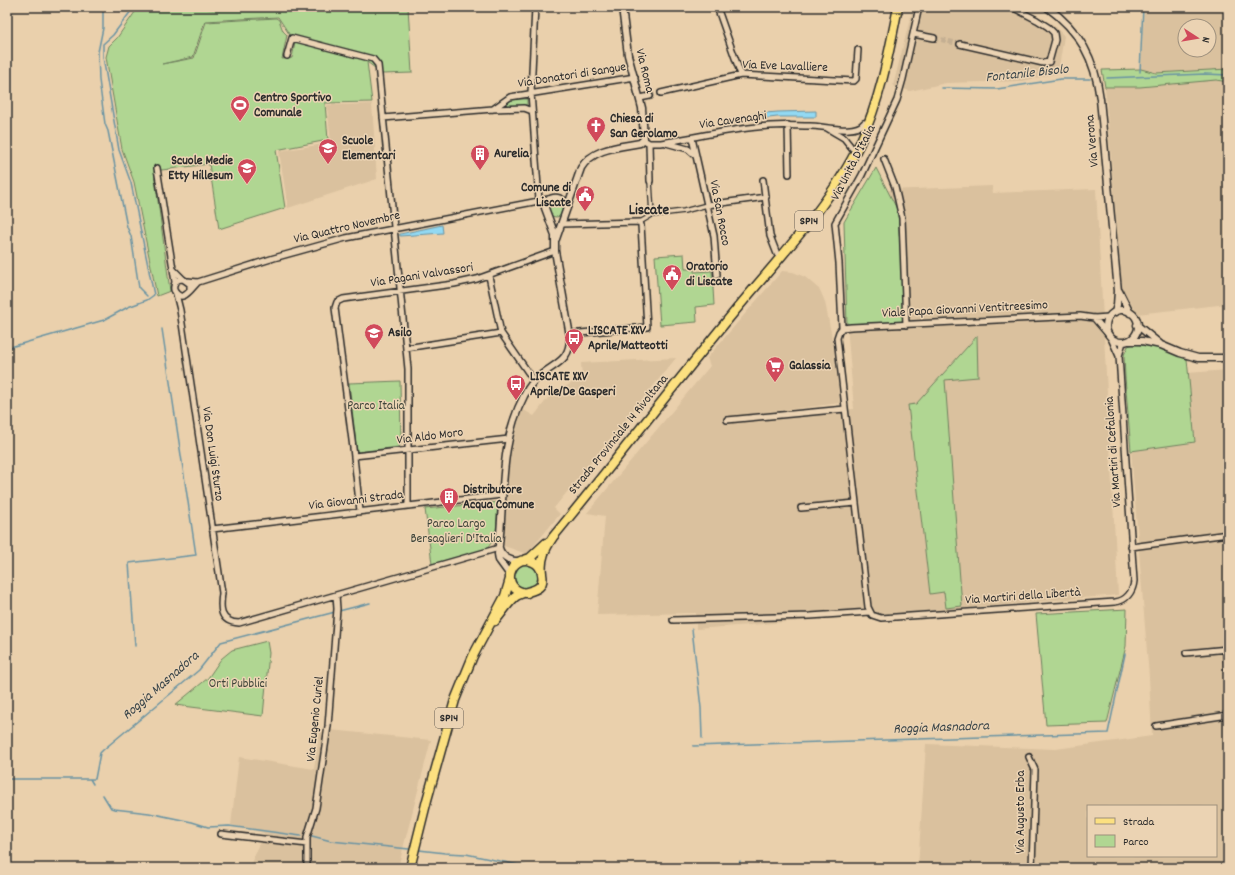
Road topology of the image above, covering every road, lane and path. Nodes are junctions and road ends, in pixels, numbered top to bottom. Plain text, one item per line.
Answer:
1 (535, 7) edge
2 (622, 7) edge
3 (717, 7) edge
4 (898, 7) edge
5 (919, 7) edge
6 (1012, 7) edge
7 (1047, 7) edge
8 (913, 34) junction
9 (934, 38) tunnel mouth
10 (960, 44) tunnel mouth
11 (858, 50) dead end
12 (287, 56) dead end
13 (741, 75) junction
14 (882, 76) junction
15 (635, 77) junction
16 (661, 93) tunnel mouth
17 (531, 94) junction
18 (650, 96) tunnel mouth
19 (640, 98) junction
20 (493, 109) junction
21 (532, 111) junction
22 (383, 118) junction
23 (864, 123) junction
24 (788, 125) junction
25 (826, 127) junction
26 (692, 138) junction
27 (646, 142) junction
28 (661, 143) junction
29 (852, 148) junction
30 (696, 156) junction
31 (884, 159) dead end
32 (157, 168) dead end
33 (789, 174) dead end
34 (763, 180) dead end
35 (650, 181) joint
36 (573, 193) junction
37 (766, 197) junction
38 (557, 198) junction
39 (549, 199) junction
40 (539, 200) junction
41 (707, 205) junction
42 (545, 208) junction
43 (567, 208) junction
44 (652, 215) junction
45 (564, 216) junction
46 (549, 219) junction
47 (640, 222) junction
48 (561, 224) junction
49 (394, 228) junction
50 (555, 241) junction
51 (555, 251) junction
52 (777, 254) junction
53 (173, 269) junction
54 (717, 275) dead end
55 (489, 276) junction
56 (186, 280) junction
57 (175, 282) junction
58 (198, 282) junction
59 (190, 290) junction
60 (400, 291) junction
61 (1118, 291) junction
62 (176, 294) junction
63 (184, 296) junction
64 (180, 310) junction
65 (1114, 312) junction
66 (1130, 313) junction
67 (1109, 317) junction
68 (1094, 318) junction
69 (906, 324) junction
70 (1137, 325) junction
71 (840, 330) junction
72 (501, 333) junction
73 (569, 334) junction
74 (1109, 334) junction
75 (1125, 341) junction
76 (1161, 345) junction
77 (406, 348) junction
78 (705, 348) junction
79 (1119, 356) junction
80 (1228, 358) edge
81 (534, 381) junction
82 (845, 409) junction
83 (727, 420) dead end
84 (509, 439) junction
85 (408, 450) junction
86 (354, 456) junction
87 (502, 495) junction
88 (856, 503) junction
89 (408, 506) junction
90 (801, 508) dead end
91 (360, 511) junction
92 (212, 529) junction
93 (1228, 534) edge
94 (553, 537) junction
95 (1131, 547) junction
96 (499, 548) junction
97 (523, 561) junction
98 (542, 573) junction
99 (510, 577) junction
100 (527, 593) junction
101 (336, 595) junction
102 (870, 612) junction
103 (673, 620) dead end
104 (481, 639) junction
105 (1227, 650) edge
106 (1186, 653) dead end
107 (1228, 676) edge
108 (1228, 715) edge
109 (1156, 726) dead end
110 (1029, 757) dead end
111 (221, 834) dead end
112 (307, 844) junction
113 (307, 868) edge
114 (410, 868) edge
115 (1032, 868) edge

1 - 17 street
2 - 15 street, Via Roma
3 - 13 street
4 - 14 main road, Strada Provinciale 14 Rivoltana / SP14
5 - 8 street, Via Unità D'Italia
6 - 10 street
7 - 61 street, Via Verona
8 - 9 street
8 - 71 street, Via Unità D'Italia
11 - 13 street, Via Eve Lavalliere
12 - 22 street
13 - 16 street, Via Eve Lavalliere
14 - 23 main road, Strada Provinciale 14 Rivoltana / SP14
14 - 78 main road, Strada Provinciale 14 Rivoltana / SP14
15 - 17 street, Via Donatori di Sangue
15 - 19 street, Via Roma
17 - 20 street, Via Donatori di Sangue
17 - 21 street
18 - 19 street
19 - 27 street, Via Roma
20 - 21 street, Via Donatori di Sangue
20 - 22 street, Via Donatori di Sangue
21 - 40 street
22 - 49 street
23 - 25 street, Via Cavenaghi
23 - 29 main road, Strada Provinciale 14 Rivoltana / SP14
24 - 25 street, Via Cavenaghi
24 - 26 street, Via Cavenaghi
24 - 33 street
25 - 29 street, Via Cavenaghi
26 - 28 street, Via Cavenaghi
26 - 30 street, Via San Rocco
27 - 28 street, Via Cavenaghi
27 - 35 street
27 - 36 street
28 - 30 street
29 - 52 main road, Strada Provinciale 14 Rivoltana / SP14
30 - 41 street, Via San Rocco
31 - 69 street
32 - 53 street
34 - 37 street
35 - 44 street
36 - 38 street
36 - 43 street
37 - 41 street
37 - 52 street
38 - 39 street
38 - 43 street
39 - 40 street, Via Quattro Novembre
39 - 42 street
40 - 42 street
40 - 49 street, Via Quattro Novembre
41 - 44 street
41 - 54 street, Via San Rocco
42 - 46 street
43 - 45 street
44 - 47 street
45 - 46 street
45 - 48 street
46 - 48 street
46 - 50 street
47 - 48 street
47 - 73 street
48 - 50 street
49 - 58 street, Via Quattro Novembre
49 - 60 street
50 - 51 street
51 - 55 street, Via Pagani Valvassori
51 - 73 street
52 - 78 main road, Strada Provinciale 14 Rivoltana / SP14
53 - 56 street
53 - 57 street
55 - 60 street, Via Pagani Valvassori
55 - 72 street
56 - 57 street
56 - 58 street, Via Quattro Novembre
56 - 59 street
57 - 62 street
58 - 59 street, Via Quattro Novembre
59 - 63 street
60 - 77 street
60 - 86 street, Via Pagani Valvassori
61 - 65 street, Via Verona
61 - 66 street, Via Verona
62 - 63 street
62 - 64 street, Via Don Luigi Sturzo
63 - 64 street, Via Don Luigi Sturzo
64 - 92 street, Via Don Luigi Sturzo
65 - 66 street
65 - 67 street
66 - 70 street
67 - 68 street, Viale Papa Giovanni Ventitreesimo
67 - 74 street
68 - 69 street, Viale Papa Giovanni Ventitreesimo
68 - 74 street
69 - 71 street, Viale Papa Giovanni Ventitreesimo
70 - 75 street
70 - 76 street
71 - 82 street
72 - 77 street
72 - 81 street
73 - 81 street
74 - 75 street
74 - 79 street, Via Martiri di Cefalonia
75 - 76 street
75 - 79 street, Via Martiri di Cefalonia
76 - 80 street
77 - 85 street
78 - 94 main road, Strada Provinciale 14 Rivoltana / SP14
79 - 95 street, Via Martiri di Cefalonia
81 - 84 street
82 - 83 street
82 - 88 street
84 - 85 street, Via Aldo Moro
84 - 87 street
85 - 86 street, Via Aldo Moro
85 - 89 street
86 - 91 street
87 - 89 street, Via Giovanni Strada
87 - 96 street
88 - 90 street
88 - 102 street
89 - 91 street, Via Giovanni Strada
91 - 92 street, Via Giovanni Strada
92 - 101 street, Via Don Luigi Sturzo
93 - 95 street
94 - 97 main road, Strada Provinciale 14 Rivoltana / SP14
94 - 98 main road, Strada Provinciale 14 Rivoltana / SP14
95 - 102 street, Via Martiri della Libertà
96 - 97 street
96 - 99 street
96 - 101 street
97 - 98 main road
97 - 99 main road, Strada Provinciale 14 Rivoltana / SP14
98 - 100 main road, Strada Provinciale 14 Rivoltana / SP14
99 - 100 main road
99 - 104 main road, Strada Provinciale 14 Rivoltana / SP14
100 - 104 main road, Strada Provinciale 14 Rivoltana / SP14
101 - 112 street, Via Eugenio Curiel
102 - 103 street
104 - 114 main road, Strada Provinciale 14 Rivoltana / SP14
105 - 106 street
105 - 107 street
108 - 109 street
110 - 115 street, Via Augusto Erba
111 - 112 street
112 - 113 street, Via Eugenio Curiel

